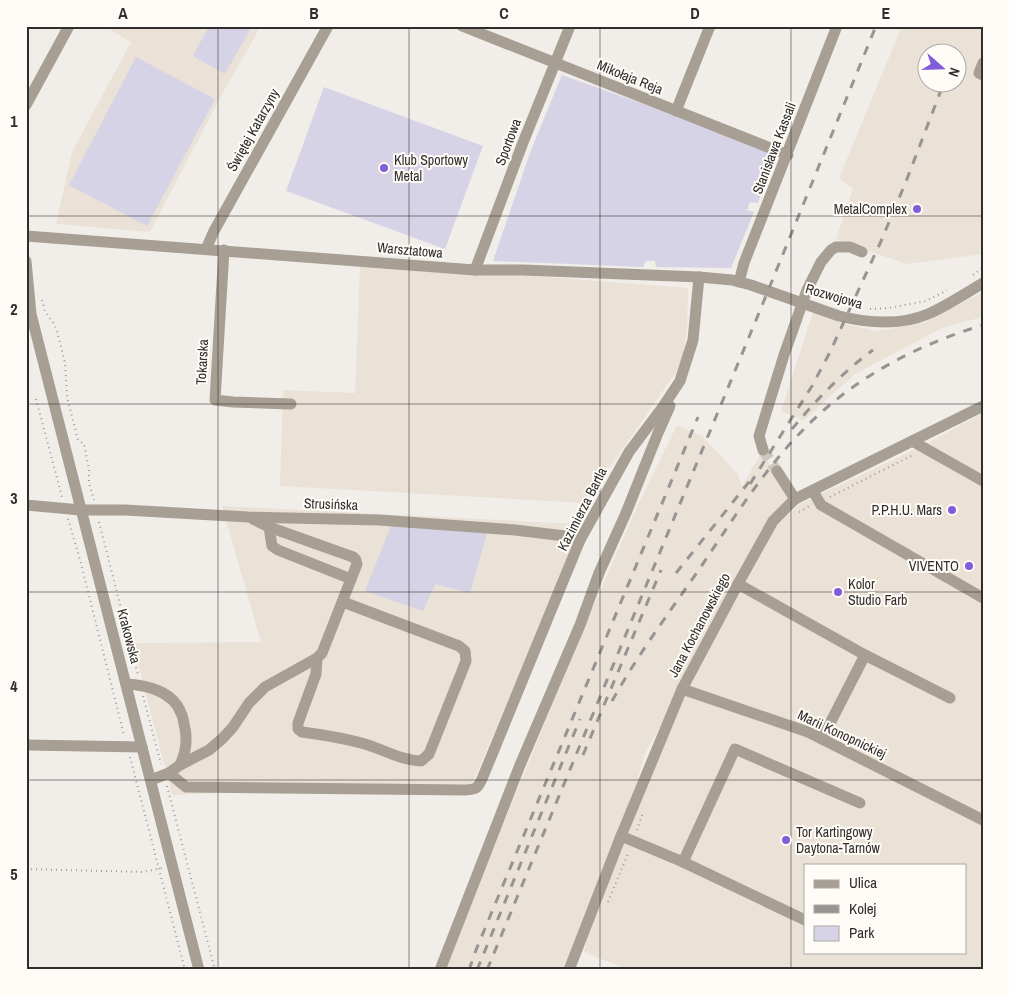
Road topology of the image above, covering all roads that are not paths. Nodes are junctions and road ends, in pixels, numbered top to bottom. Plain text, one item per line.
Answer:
1 (69, 26) edge
2 (328, 26) edge
3 (462, 26) edge
4 (570, 26) edge
5 (710, 26) edge
6 (837, 26) edge
7 (556, 63) junction
8 (983, 63) edge
9 (983, 75) edge
10 (26, 105) edge
11 (676, 111) junction
12 (788, 154) junction
13 (26, 236) edge
14 (206, 249) junction
15 (224, 250) junction
16 (862, 252) dead end
17 (26, 261) edge
18 (475, 270) junction
19 (699, 277) junction
20 (739, 282) junction
21 (983, 283) edge
22 (789, 298) joint
23 (802, 304) junction
24 (28, 306) edge
25 (680, 381) junction
26 (291, 404) dead end
27 (983, 406) edge
28 (912, 441) junction
29 (763, 450) tunnel mouth
30 (777, 471) tunnel mouth
31 (983, 481) edge
32 (813, 491) junction
33 (794, 499) junction
34 (26, 506) edge
35 (81, 510) junction
36 (248, 517) junction
37 (270, 527) junction
38 (580, 540) junction
39 (351, 578) junction
40 (738, 584) junction
41 (983, 598) edge
42 (343, 602) junction
43 (865, 655) junction
44 (317, 658) junction
45 (126, 684) junction
46 (682, 689) junction
47 (950, 698) dead end
48 (822, 739) junction
49 (26, 745) edge
50 (142, 747) junction
51 (180, 765) junction
52 (166, 774) junction
53 (150, 780) junction
54 (860, 803) dead end
55 (983, 820) edge
56 (621, 836) junction
57 (683, 862) junction
58 (804, 920) edge
59 (199, 970) edge
60 (440, 970) edge
61 (569, 970) edge

1 - 10 street
2 - 14 street, Świętej Katarzyny
3 - 7 street, Mikołaja Reja
4 - 7 street, Sportowa
5 - 11 street
6 - 12 street, Stanisława Kassali
7 - 11 street, Mikołaja Reja
7 - 18 street, Sportowa
8 - 9 street
11 - 12 street, Mikołaja Reja
12 - 20 street, Stanisława Kassali
13 - 14 street, Warsztatowa
14 - 15 street, Warsztatowa
15 - 18 street, Warsztatowa
15 - 26 street, Tokarska
16 - 23 street
17 - 24 street, Krakowska
18 - 19 street, Warsztatowa
19 - 20 street, Warsztatowa
19 - 25 street, Kazimierza Bartla
20 - 22 street, Warsztatowa
21 - 23 street, Rozwojowa
22 - 23 street, Rozwojowa
23 - 29 street
24 - 35 street, Krakowska
25 - 38 street, Kazimierza Bartla
25 - 60 street
27 - 28 street, Jana Kochanowskiego
28 - 31 street
28 - 32 street, Jana Kochanowskiego
30 - 33 street
32 - 33 street, Jana Kochanowskiego
32 - 41 street
33 - 40 street, Jana Kochanowskiego
34 - 35 street, Strusińska
35 - 36 street, Strusińska
35 - 45 street, Krakowska
36 - 37 street
36 - 38 street, Strusińska
37 - 39 street
37 - 39 street
38 - 52 street, Kazimierza Bartla
39 - 42 street
40 - 43 street
40 - 46 street, Jana Kochanowskiego
42 - 44 street
42 - 44 street
43 - 47 street
43 - 48 street
44 - 51 street
45 - 50 street, Krakowska
45 - 51 street
46 - 48 street, Marii Konopnickiej
46 - 56 street, Jana Kochanowskiego
48 - 55 street, Marii Konopnickiej
49 - 50 street
50 - 53 street, Krakowska
51 - 52 street
52 - 53 street
53 - 59 street, Krakowska
54 - 57 street
56 - 57 street
56 - 61 street, Jana Kochanowskiego
57 - 58 street

